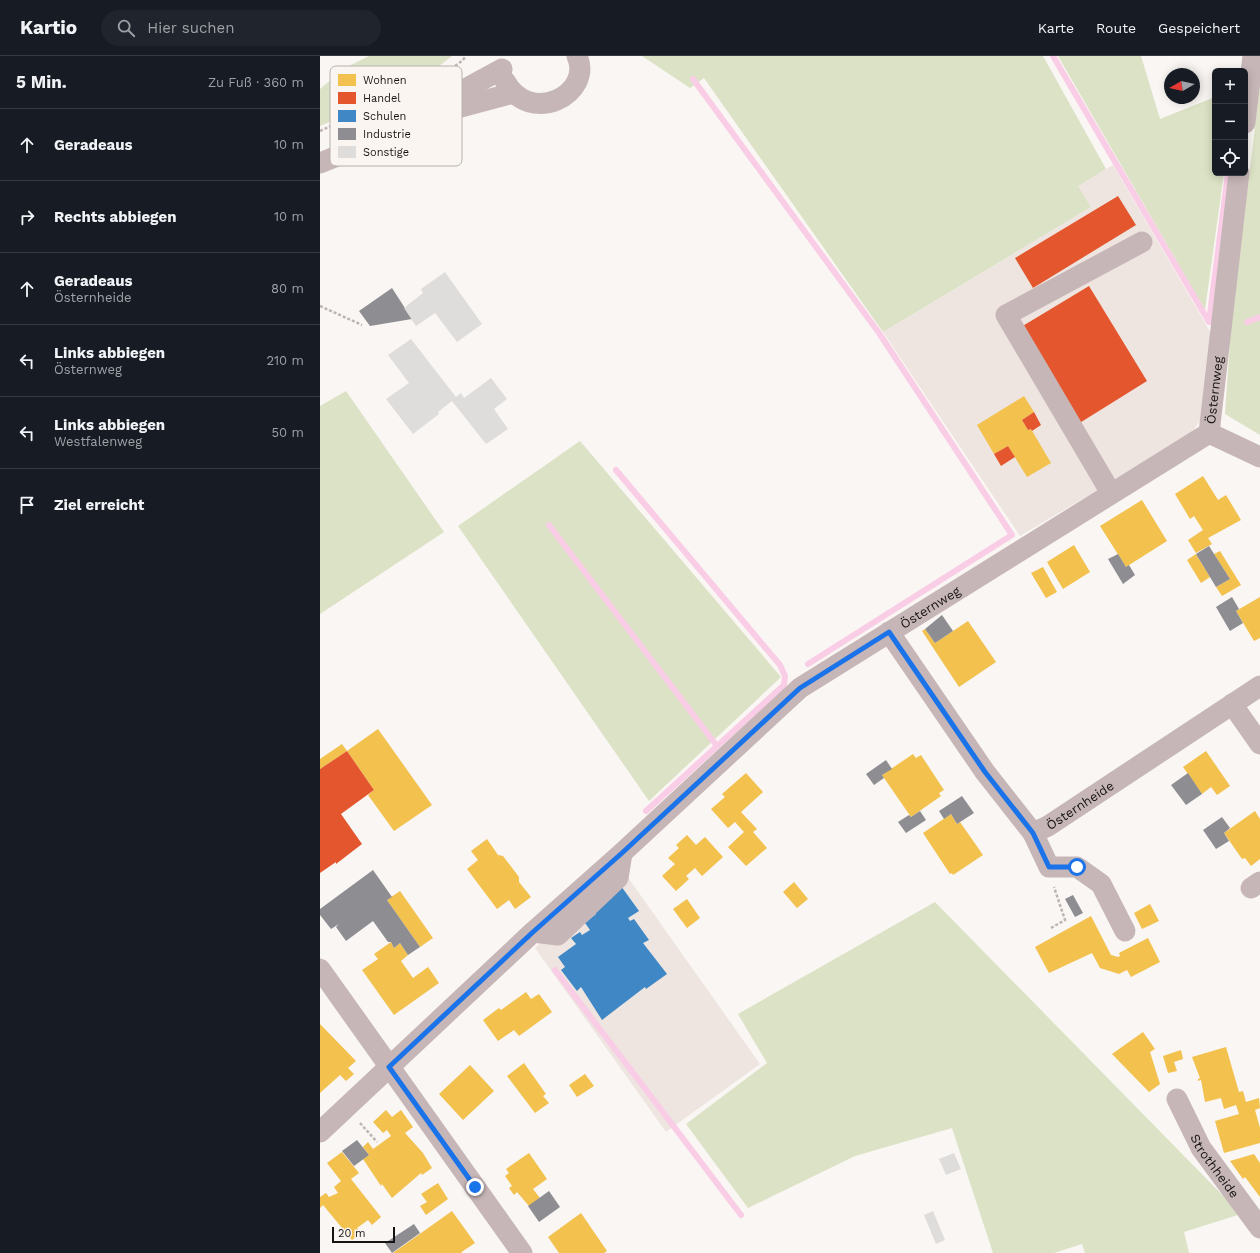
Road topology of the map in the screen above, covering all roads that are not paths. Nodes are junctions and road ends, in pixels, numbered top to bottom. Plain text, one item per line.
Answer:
1 (581, 57) edge
2 (503, 62) edge
3 (1255, 62) edge
4 (462, 87) edge
5 (513, 93) junction
6 (1248, 105) edge
7 (462, 107) edge
8 (330, 159) edge
9 (320, 163) edge
10 (1239, 176) edge
11 (1142, 242) dead end
12 (1209, 433) junction
13 (1260, 457) edge
14 (1111, 493) junction
15 (889, 632) junction
16 (1260, 686) edge
17 (1232, 704) junction
18 (1260, 744) edge
19 (1033, 833) junction
20 (1125, 931) dead end
21 (320, 969) edge
22 (389, 1067) junction
23 (1177, 1099) dead end
24 (320, 1132) edge
25 (1260, 1228) edge
26 (522, 1253) edge

1 - 5 street
2 - 4 street
2 - 5 street
3 - 6 street
5 - 7 street
8 - 9 street
10 - 12 street, Östernweg
11 - 14 street
12 - 13 street
12 - 14 street, Östernweg
14 - 15 street, Östernweg
15 - 19 street, Östernheide
15 - 22 street, Östernweg
16 - 17 street, Östernheide
17 - 18 street
17 - 19 street, Östernheide
19 - 20 street
21 - 22 street
22 - 24 street, Östernweg
22 - 26 street
23 - 25 street, Strothheide

